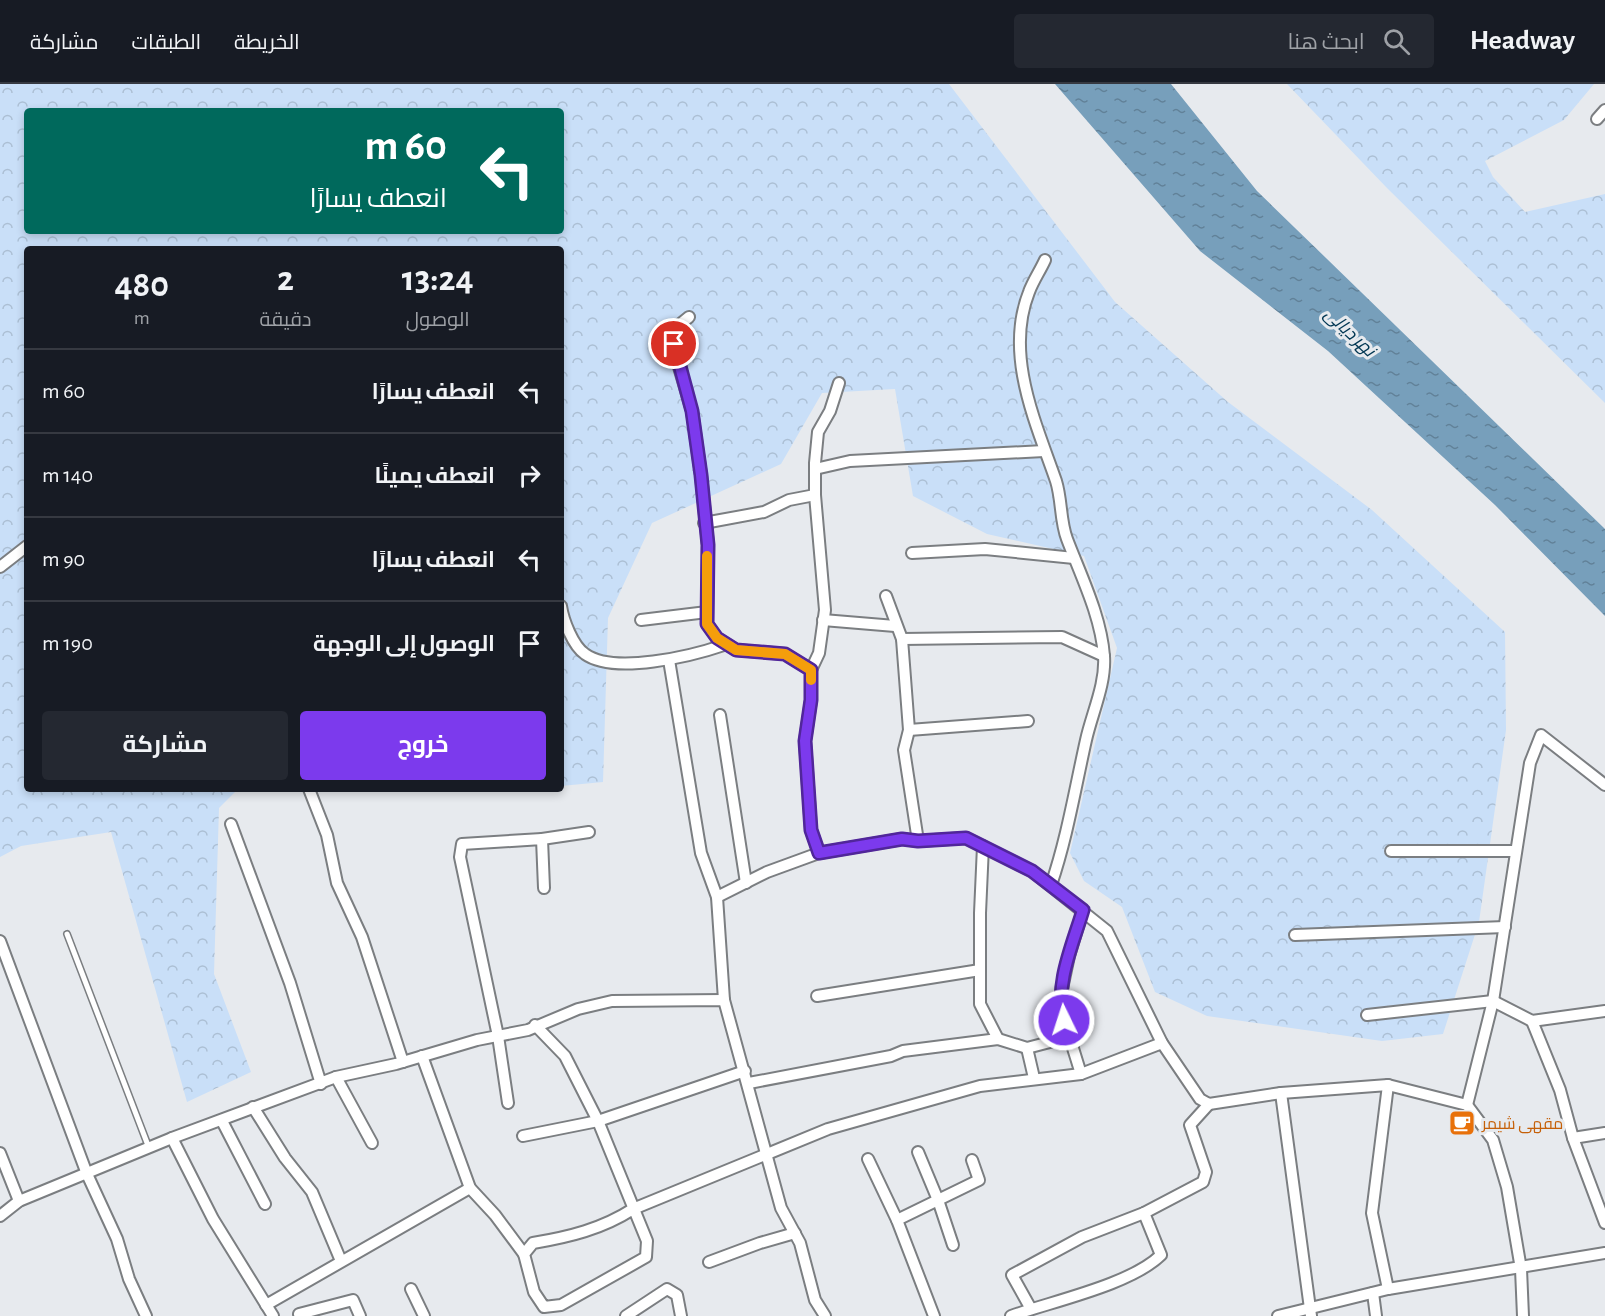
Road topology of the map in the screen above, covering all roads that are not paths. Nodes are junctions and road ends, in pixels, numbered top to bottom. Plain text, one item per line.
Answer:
1 (1605, 110) edge
2 (1597, 119) dead end
3 (1045, 260) dead end
4 (689, 317) dead end
5 (839, 383) dead end
6 (1044, 451) junction
7 (815, 469) junction
8 (815, 495) junction
9 (704, 523) junction
10 (24, 548) edge
11 (912, 553) dead end
12 (1074, 558) junction
13 (0, 567) edge
14 (886, 596) dead end
15 (707, 612) junction
16 (641, 620) dead end
17 (824, 621) junction
18 (564, 625) edge
19 (895, 626) junction
20 (902, 639) junction
21 (724, 645) junction
22 (1104, 656) junction
23 (669, 660) junction
24 (811, 670) junction
25 (720, 715) dead end
26 (1028, 721) dead end
27 (909, 730) junction
28 (1605, 785) edge
29 (310, 792) edge
30 (231, 824) dead end
31 (589, 832) dead end
32 (542, 839) junction
33 (918, 841) junction
34 (983, 846) junction
35 (1391, 851) dead end
36 (1516, 851) junction
37 (819, 853) junction
38 (746, 882) junction
39 (1052, 885) junction
40 (544, 888) dead end
41 (717, 897) junction
42 (1083, 910) junction
43 (1504, 927) junction
44 (67, 934) dead end
45 (1295, 935) dead end
46 (0, 941) edge
47 (980, 970) junction
48 (817, 996) dead end
49 (724, 1000) junction
50 (1493, 1001) junction
51 (1605, 1011) edge
52 (1367, 1015) dead end
53 (1532, 1021) junction
54 (535, 1025) junction
55 (498, 1036) junction
56 (1068, 1037) junction
57 (998, 1039) junction
58 (1161, 1043) junction
59 (1027, 1048) junction
60 (422, 1056) junction
61 (403, 1062) junction
62 (745, 1071) junction
63 (1081, 1074) junction
64 (336, 1077) junction
65 (1034, 1078) junction
66 (749, 1083) junction
67 (321, 1084) junction
68 (1388, 1085) junction
69 (1281, 1094) junction
70 (508, 1103) dead end
71 (1209, 1104) junction
72 (1467, 1105) junction
73 (254, 1107) junction
74 (222, 1121) junction
75 (598, 1121) junction
76 (1605, 1133) edge
77 (523, 1136) dead end
78 (172, 1138) junction
79 (1573, 1138) junction
80 (372, 1143) dead end
81 (149, 1148) junction
82 (918, 1152) dead end
83 (0, 1153) edge
84 (768, 1154) junction
85 (868, 1159) dead end
86 (972, 1160) dead end
87 (87, 1174) junction
88 (470, 1188) junction
89 (938, 1200) junction
90 (19, 1201) junction
91 (265, 1204) dead end
92 (633, 1209) junction
93 (1144, 1212) junction
94 (0, 1216) edge
95 (897, 1220) junction
96 (1605, 1223) edge
97 (795, 1233) junction
98 (953, 1245) dead end
99 (1605, 1253) edge
100 (524, 1254) junction
101 (341, 1261) junction
102 (710, 1262) dead end
103 (1521, 1269) junction
104 (1388, 1288) junction
105 (411, 1289) dead end
106 (1372, 1293) junction
107 (266, 1305) junction
108 (1031, 1309) junction
109 (1311, 1312) edge
110 (299, 1314) dead end
111 (146, 1316) edge
112 (273, 1316) edge
113 (360, 1316) edge
114 (424, 1316) edge
115 (626, 1316) edge
116 (681, 1316) edge
117 (825, 1316) edge
118 (934, 1316) edge
119 (1011, 1316) edge
120 (1278, 1316) edge
121 (1376, 1316) edge
122 (1523, 1316) edge

1 - 2 street
3 - 6 street
4 - 9 street
5 - 7 street
6 - 7 street
6 - 12 street
7 - 8 street
8 - 9 street
8 - 17 street
9 - 15 street
10 - 13 street
11 - 12 street
12 - 22 street
14 - 19 street
15 - 16 street
15 - 21 street
17 - 19 street
17 - 24 street
18 - 23 street
19 - 20 street
20 - 22 street
20 - 27 street
21 - 23 street
21 - 24 street
22 - 39 street
23 - 41 street
24 - 37 street
25 - 38 street
26 - 27 street
27 - 33 street
28 - 36 street
29 - 61 street
30 - 67 street
31 - 32 street
32 - 40 street
32 - 55 street
33 - 34 street
33 - 37 street
34 - 39 street
34 - 47 street
35 - 36 street
36 - 43 street
37 - 38 street
38 - 41 street
39 - 42 street
41 - 49 street
42 - 56 street
42 - 58 street
43 - 45 street
43 - 50 street
44 - 81 lane
46 - 87 street
47 - 48 street
47 - 57 street
49 - 54 street
49 - 62 street
50 - 52 street
50 - 53 street
50 - 72 street
51 - 53 street
53 - 79 street
54 - 55 street
54 - 75 street
55 - 60 street
55 - 70 street
56 - 59 street
56 - 63 street
57 - 59 street
57 - 66 street
58 - 63 street
58 - 71 street
59 - 65 street
60 - 61 street
60 - 88 street
61 - 64 street
62 - 66 street
62 - 75 street
63 - 65 street
64 - 67 street
64 - 80 street
65 - 84 street
66 - 84 street
67 - 73 street
68 - 69 street
68 - 72 street
68 - 104 street
69 - 71 street
69 - 109 street
71 - 93 street
72 - 103 street
73 - 74 street
73 - 101 street
74 - 78 street
74 - 91 street
75 - 77 street
75 - 92 street
76 - 79 street
78 - 81 street
78 - 107 street
79 - 96 street
81 - 87 street
82 - 89 street
83 - 90 street
84 - 92 street
84 - 97 street
85 - 95 street
86 - 89 street
87 - 90 street
87 - 111 street
88 - 100 street
88 - 101 street
89 - 95 street
89 - 98 street
90 - 94 street
92 - 100 street
92 - 100 street
93 - 108 street
93 - 108 street
95 - 118 street
97 - 102 street
97 - 117 street
99 - 103 street
101 - 107 street
103 - 104 street
103 - 122 street
104 - 106 street
105 - 114 street
106 - 109 street
106 - 121 street
107 - 112 street
108 - 119 street
109 - 120 street
110 - 113 street
115 - 116 street

